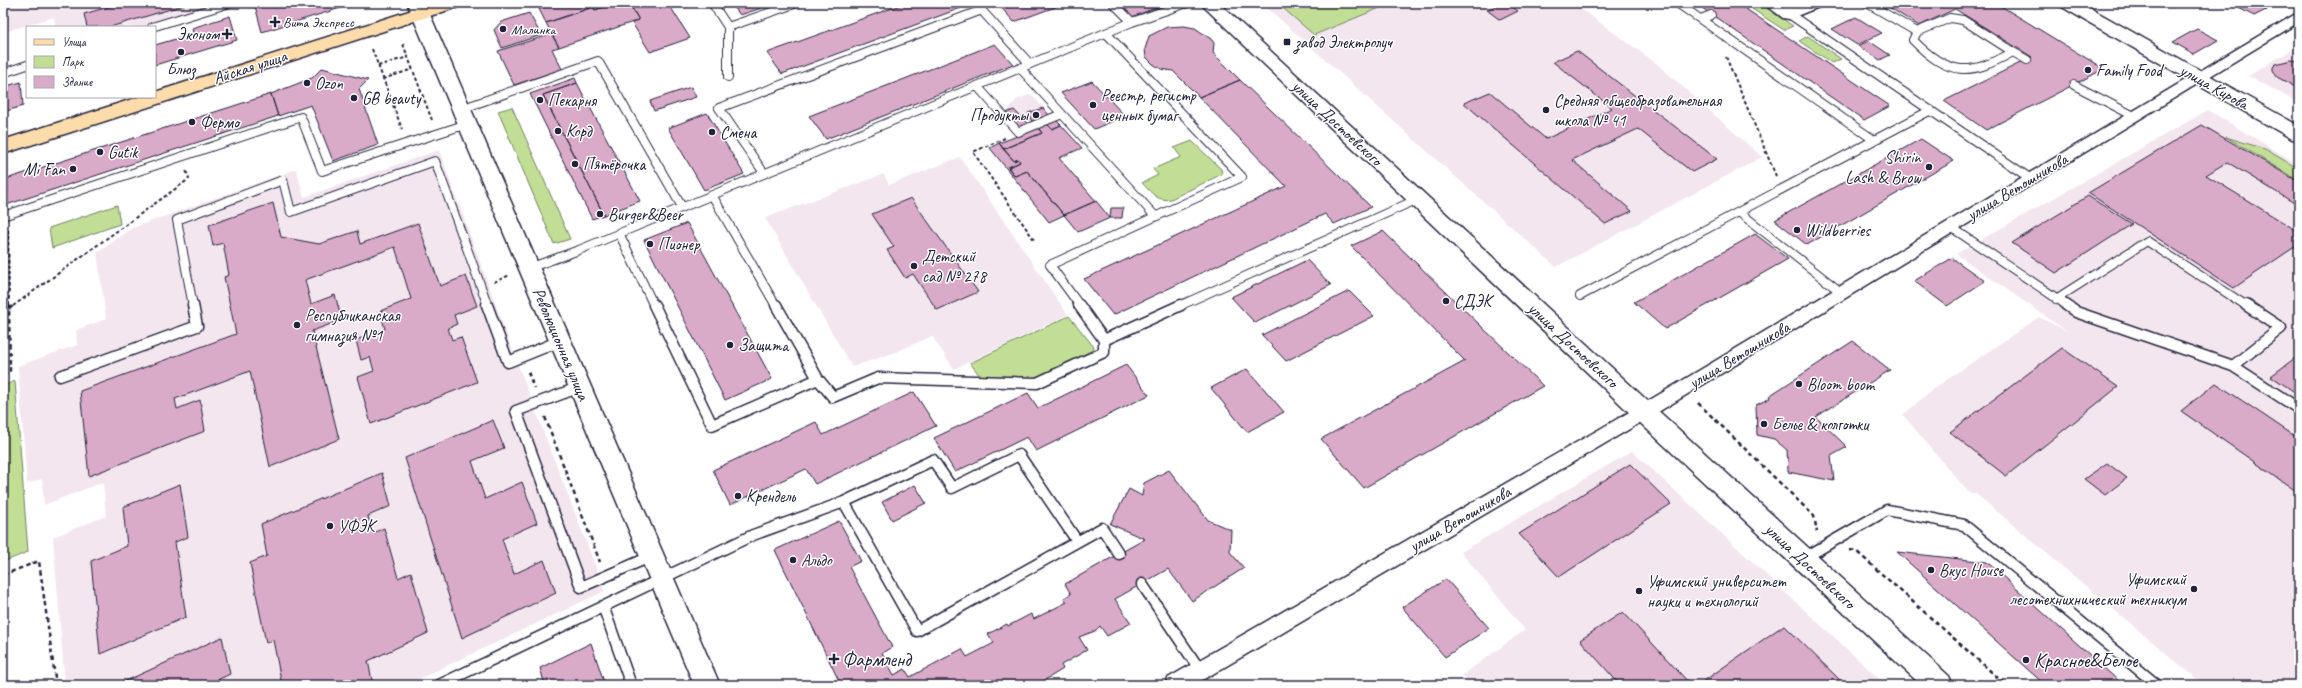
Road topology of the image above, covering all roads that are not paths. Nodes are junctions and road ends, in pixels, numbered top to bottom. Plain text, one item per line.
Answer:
1 (230, 3) edge
2 (452, 3) edge
3 (712, 3) edge
4 (797, 3) edge
5 (975, 3) edge
6 (1113, 3) edge
7 (1187, 3) edge
8 (1208, 3) edge
9 (1678, 3) edge
10 (1772, 3) edge
11 (1813, 3) edge
12 (1867, 3) edge
13 (2068, 3) edge
14 (418, 8) edge
15 (982, 10) junction
16 (1789, 14) junction
17 (1711, 15) dead end
18 (2299, 16) edge
19 (1701, 19) junction
20 (1132, 22) junction
21 (155, 26) edge
22 (728, 27) junction
23 (1916, 32) junction
24 (1106, 33) junction
25 (2013, 52) junction
26 (2027, 60) dead end
27 (1030, 64) junction
28 (26, 65) edge
29 (1020, 68) junction
30 (3, 73) edge
31 (728, 77) dead end
32 (2198, 78) junction
33 (2074, 85) dead end
34 (978, 86) junction
35 (156, 96) edge
36 (149, 98) edge
37 (1931, 110) junction
38 (1062, 114) junction
39 (464, 116) junction
40 (2134, 116) junction
41 (2299, 134) edge
42 (1874, 140) junction
43 (3, 147) edge
44 (764, 173) junction
45 (2031, 179) junction
46 (712, 195) junction
47 (1418, 199) junction
48 (682, 207) junction
49 (1739, 212) junction
50 (6, 215) edge
51 (1155, 216) junction
52 (1951, 227) junction
53 (619, 233) junction
54 (529, 268) junction
55 (1842, 293) junction
56 (1580, 296) dead end
57 (2056, 299) junction
58 (1104, 340) junction
59 (560, 341) junction
60 (2233, 366) junction
61 (60, 376) dead end
62 (818, 379) junction
63 (580, 387) junction
64 (2299, 409) edge
65 (1644, 412) junction
66 (844, 502) junction
67 (1076, 541) junction
68 (1120, 554) dead end
69 (652, 556) junction
70 (1803, 559) junction
71 (661, 578) junction
72 (1142, 584) dead end
73 (603, 606) junction
74 (1200, 670) junction
75 (439, 685) edge
76 (631, 685) edge
77 (707, 685) edge
78 (1175, 685) edge
79 (1940, 685) edge
80 (2157, 685) edge

1 - 21 lane
2 - 14 main road, Айская улица
3 - 22 lane
4 - 22 lane
5 - 15 lane
6 - 20 lane
7 - 20 lane
8 - 47 street, улица Достоевского
9 - 19 lane
10 - 16 street
11 - 16 street
12 - 23 lane
13 - 32 street, улица Кирова
14 - 35 main road, Айская улица
14 - 39 street, Революционная улица
15 - 27 lane
15 - 44 lane
16 - 37 lane
17 - 19 lane
18 - 32 street, улица Ветошникова
19 - 42 lane
20 - 24 lane
22 - 31 lane
23 - 25 lane
23 - 25 lane
24 - 27 lane
24 - 51 lane
25 - 26 lane
27 - 29 lane
28 - 30 lane
29 - 34 lane
29 - 38 lane
32 - 40 street, улица Ветошникова
32 - 41 street, улица Кирова
33 - 40 lane
34 - 38 lane
34 - 44 lane
36 - 43 main road, Айская улица
37 - 42 lane
37 - 45 lane
38 - 51 lane
39 - 48 lane
39 - 50 lane
39 - 54 street, Революционная улица
40 - 45 street, улица Ветошникова
42 - 49 lane
44 - 46 lane
45 - 52 street, улица Ветошникова
46 - 48 lane
46 - 62 lane
47 - 58 lane
47 - 65 street, улица Достоевского
48 - 53 lane
49 - 55 lane
49 - 56 lane
51 - 58 lane
52 - 55 street, улица Ветошникова
52 - 57 lane
53 - 54 lane
53 - 62 lane
54 - 59 street, Революционная улица
55 - 65 street, улица Ветошникова
57 - 60 lane
57 - 60 lane
58 - 62 lane
59 - 61 lane
59 - 63 street, Революционная улица
60 - 64 lane
63 - 69 street, Революционная улица
63 - 69 lane
65 - 70 street, улица Достоевского
65 - 74 street, улица Ветошникова
66 - 67 lane
66 - 67 lane
66 - 71 lane
67 - 68 lane
69 - 71 street, Революционная улица
70 - 79 street, улица Достоевского
70 - 80 lane
71 - 73 lane
71 - 77 street, Революционная улица
72 - 74 lane
73 - 75 lane
73 - 76 lane
74 - 78 street, улица Ветошникова

